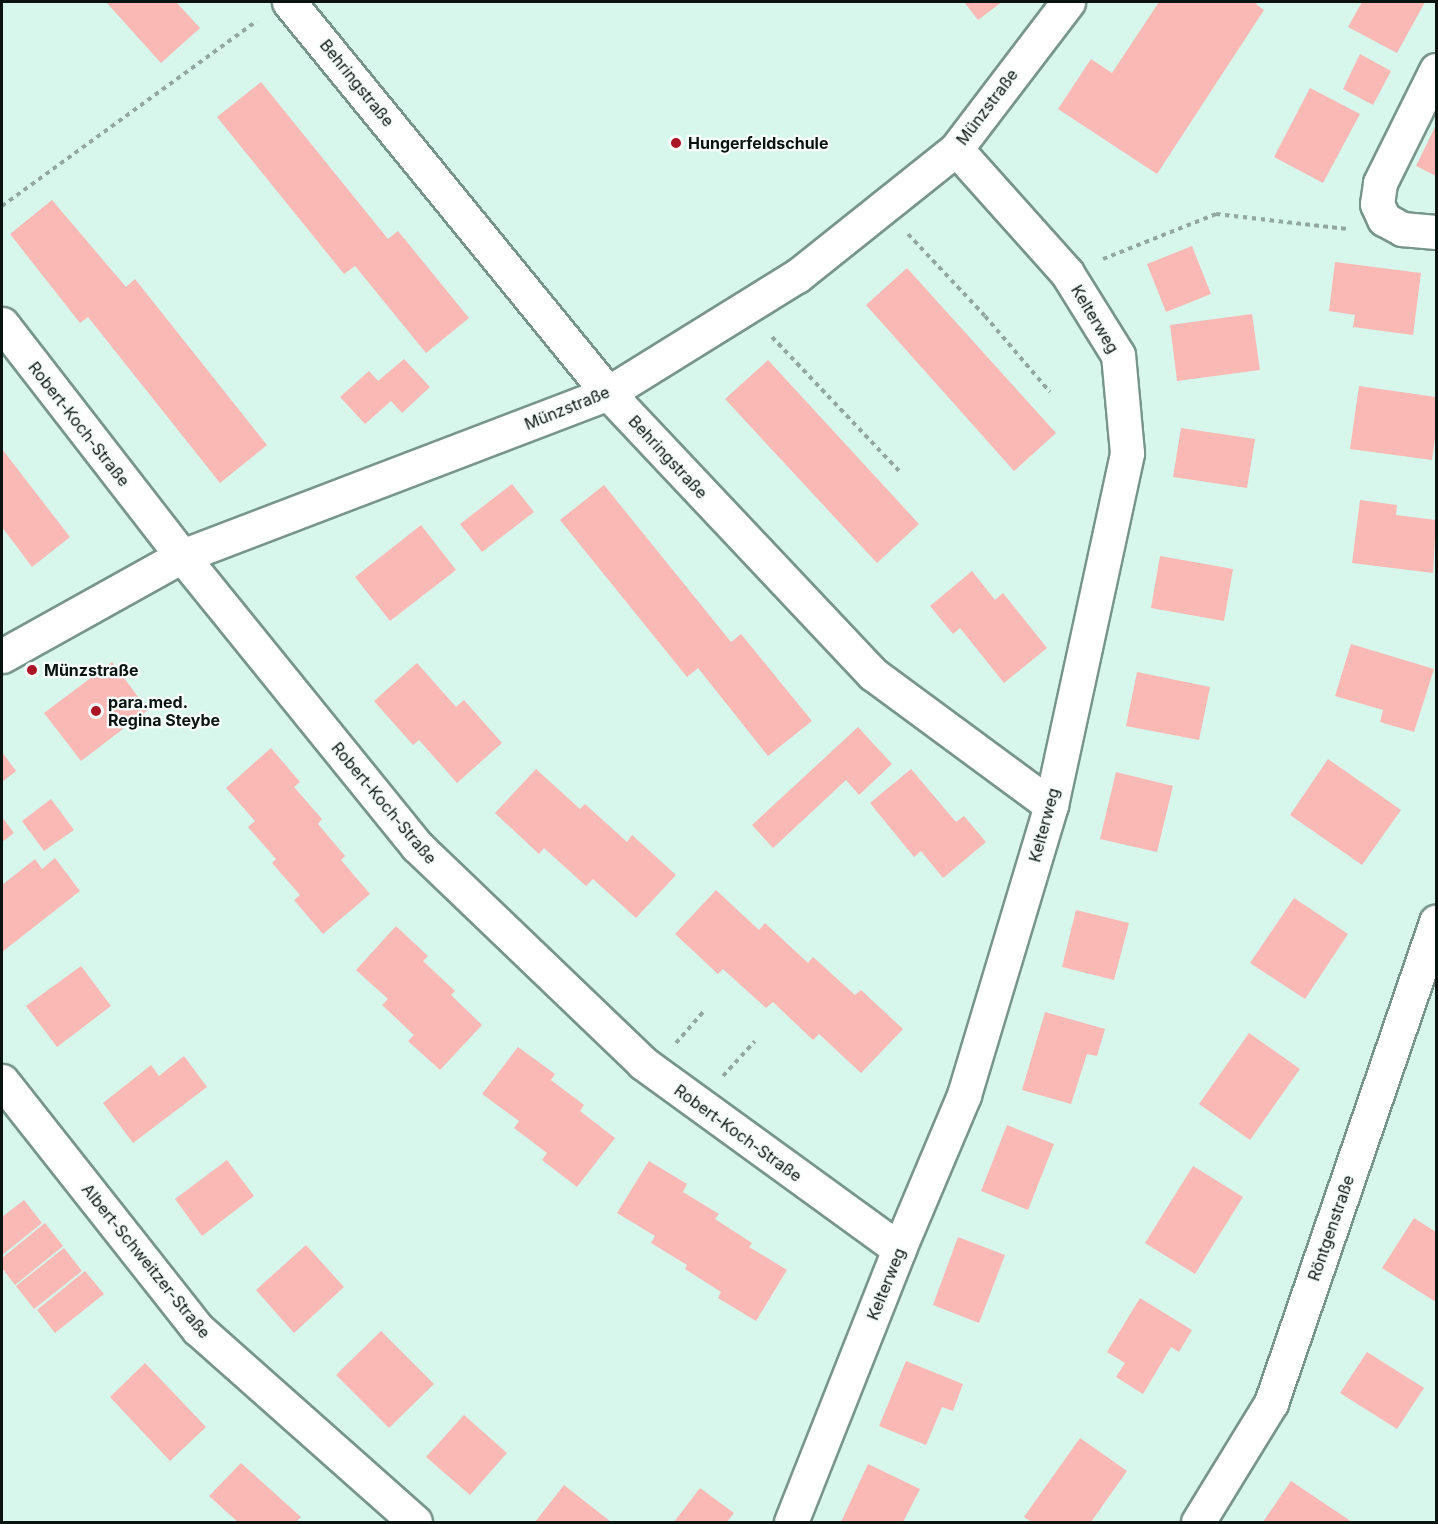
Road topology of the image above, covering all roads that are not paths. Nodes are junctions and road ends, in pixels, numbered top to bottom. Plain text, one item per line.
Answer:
1 (1068, 2) edge
2 (277, 8) edge
3 (1437, 70) edge
4 (956, 148) junction
5 (1437, 232) edge
6 (2, 324) edge
7 (608, 393) junction
8 (182, 556) junction
9 (2, 656) edge
10 (1051, 805) junction
11 (1437, 921) edge
12 (2, 1081) edge
13 (899, 1249) junction
14 (415, 1522) edge
15 (791, 1522) edge
16 (1198, 1522) edge

1 - 4 street, Münzstraße
2 - 7 street, Behringstraße
3 - 5 street
4 - 7 street, Münzstraße
4 - 10 street, Kelterweg
6 - 8 street, Robert-Koch-Straße
7 - 8 street, Münzstraße
7 - 10 street, Behringstraße
8 - 9 street, Münzstraße
8 - 13 street, Robert-Koch-Straße
10 - 13 street, Kelterweg
11 - 16 street, Röntgenstraße
12 - 14 street, Albert-Schweitzer-Straße
13 - 15 street, Kelterweg

